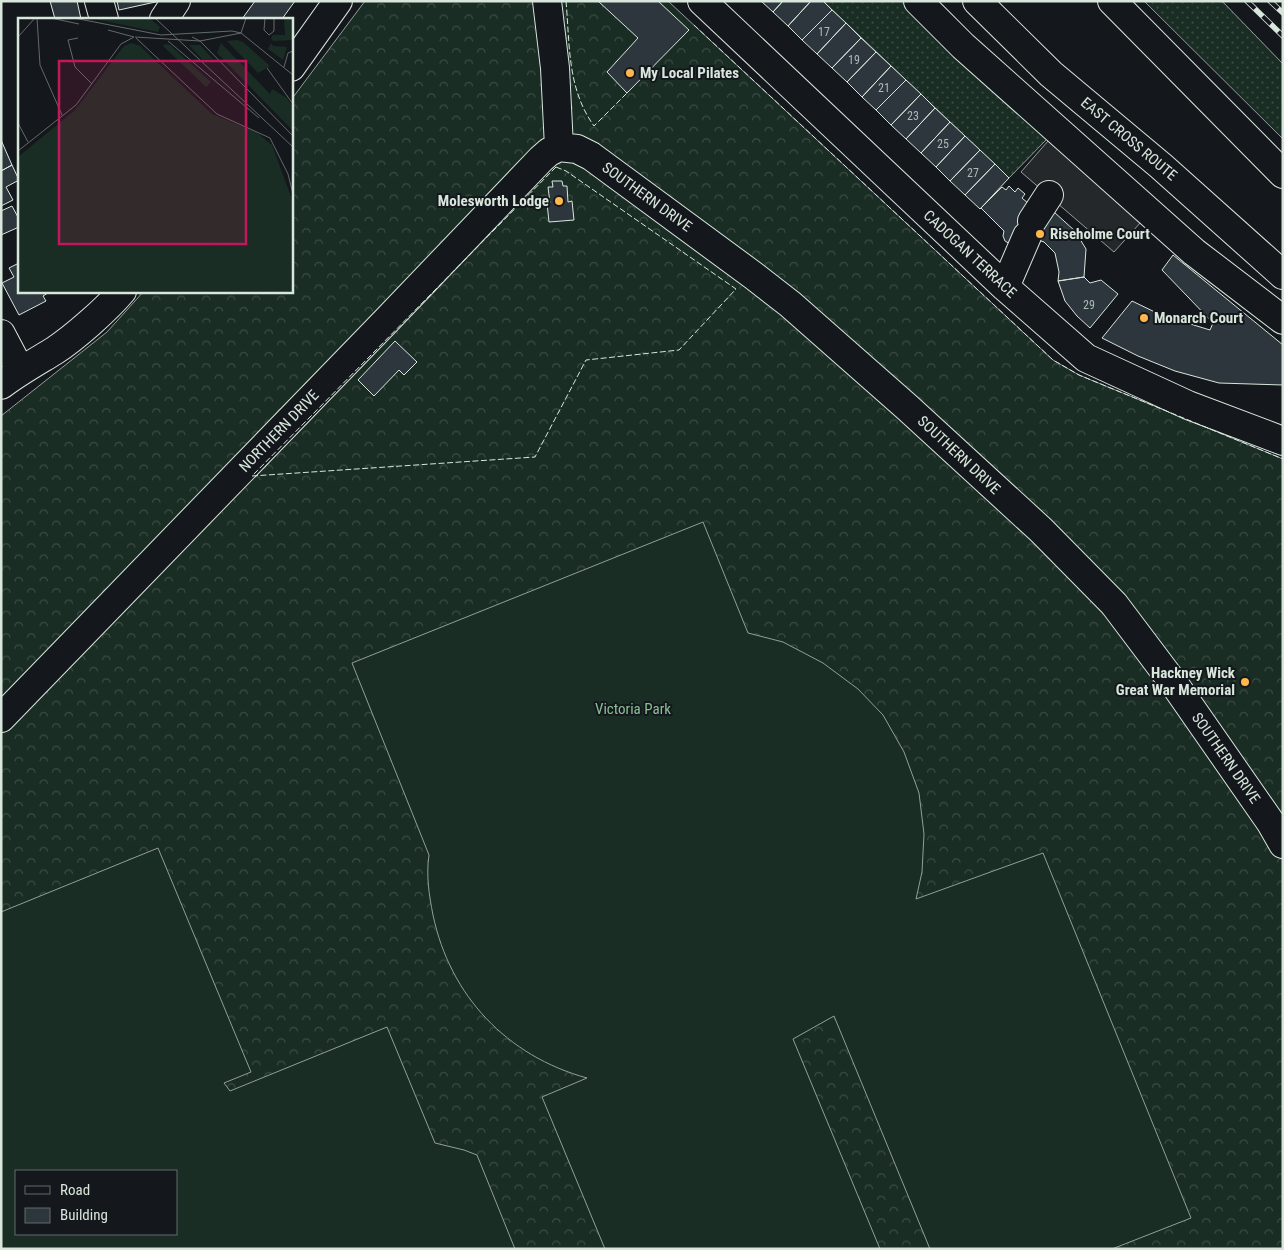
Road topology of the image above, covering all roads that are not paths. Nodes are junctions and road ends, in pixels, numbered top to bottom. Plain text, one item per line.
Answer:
1 (99, 1) edge
2 (176, 1) edge
3 (338, 1) edge
4 (547, 1) edge
5 (702, 1) edge
6 (918, 1) edge
7 (977, 1) edge
8 (1112, 1) edge
9 (104, 18) edge
10 (165, 18) edge
11 (292, 66) edge
12 (559, 147) junction
13 (1283, 174) edge
14 (1049, 195) dead end
15 (1283, 274) edge
16 (1006, 287) junction
17 (121, 292) edge
18 (1283, 320) edge
19 (1, 334) edge
20 (10, 378) edge
21 (1283, 441) edge
22 (1, 718) edge
23 (1283, 844) edge

1 - 9 main road
2 - 10 main road
3 - 11 main road
4 - 12 main road
5 - 16 main road, CADOGAN TERRACE
6 - 18 main road
7 - 15 main road, EAST CROSS ROUTE
8 - 13 main road
12 - 22 main road, NORTHERN DRIVE
12 - 23 main road, SOUTHERN DRIVE
14 - 16 main road
16 - 21 main road, CADOGAN TERRACE
17 - 20 main road
19 - 20 main road

